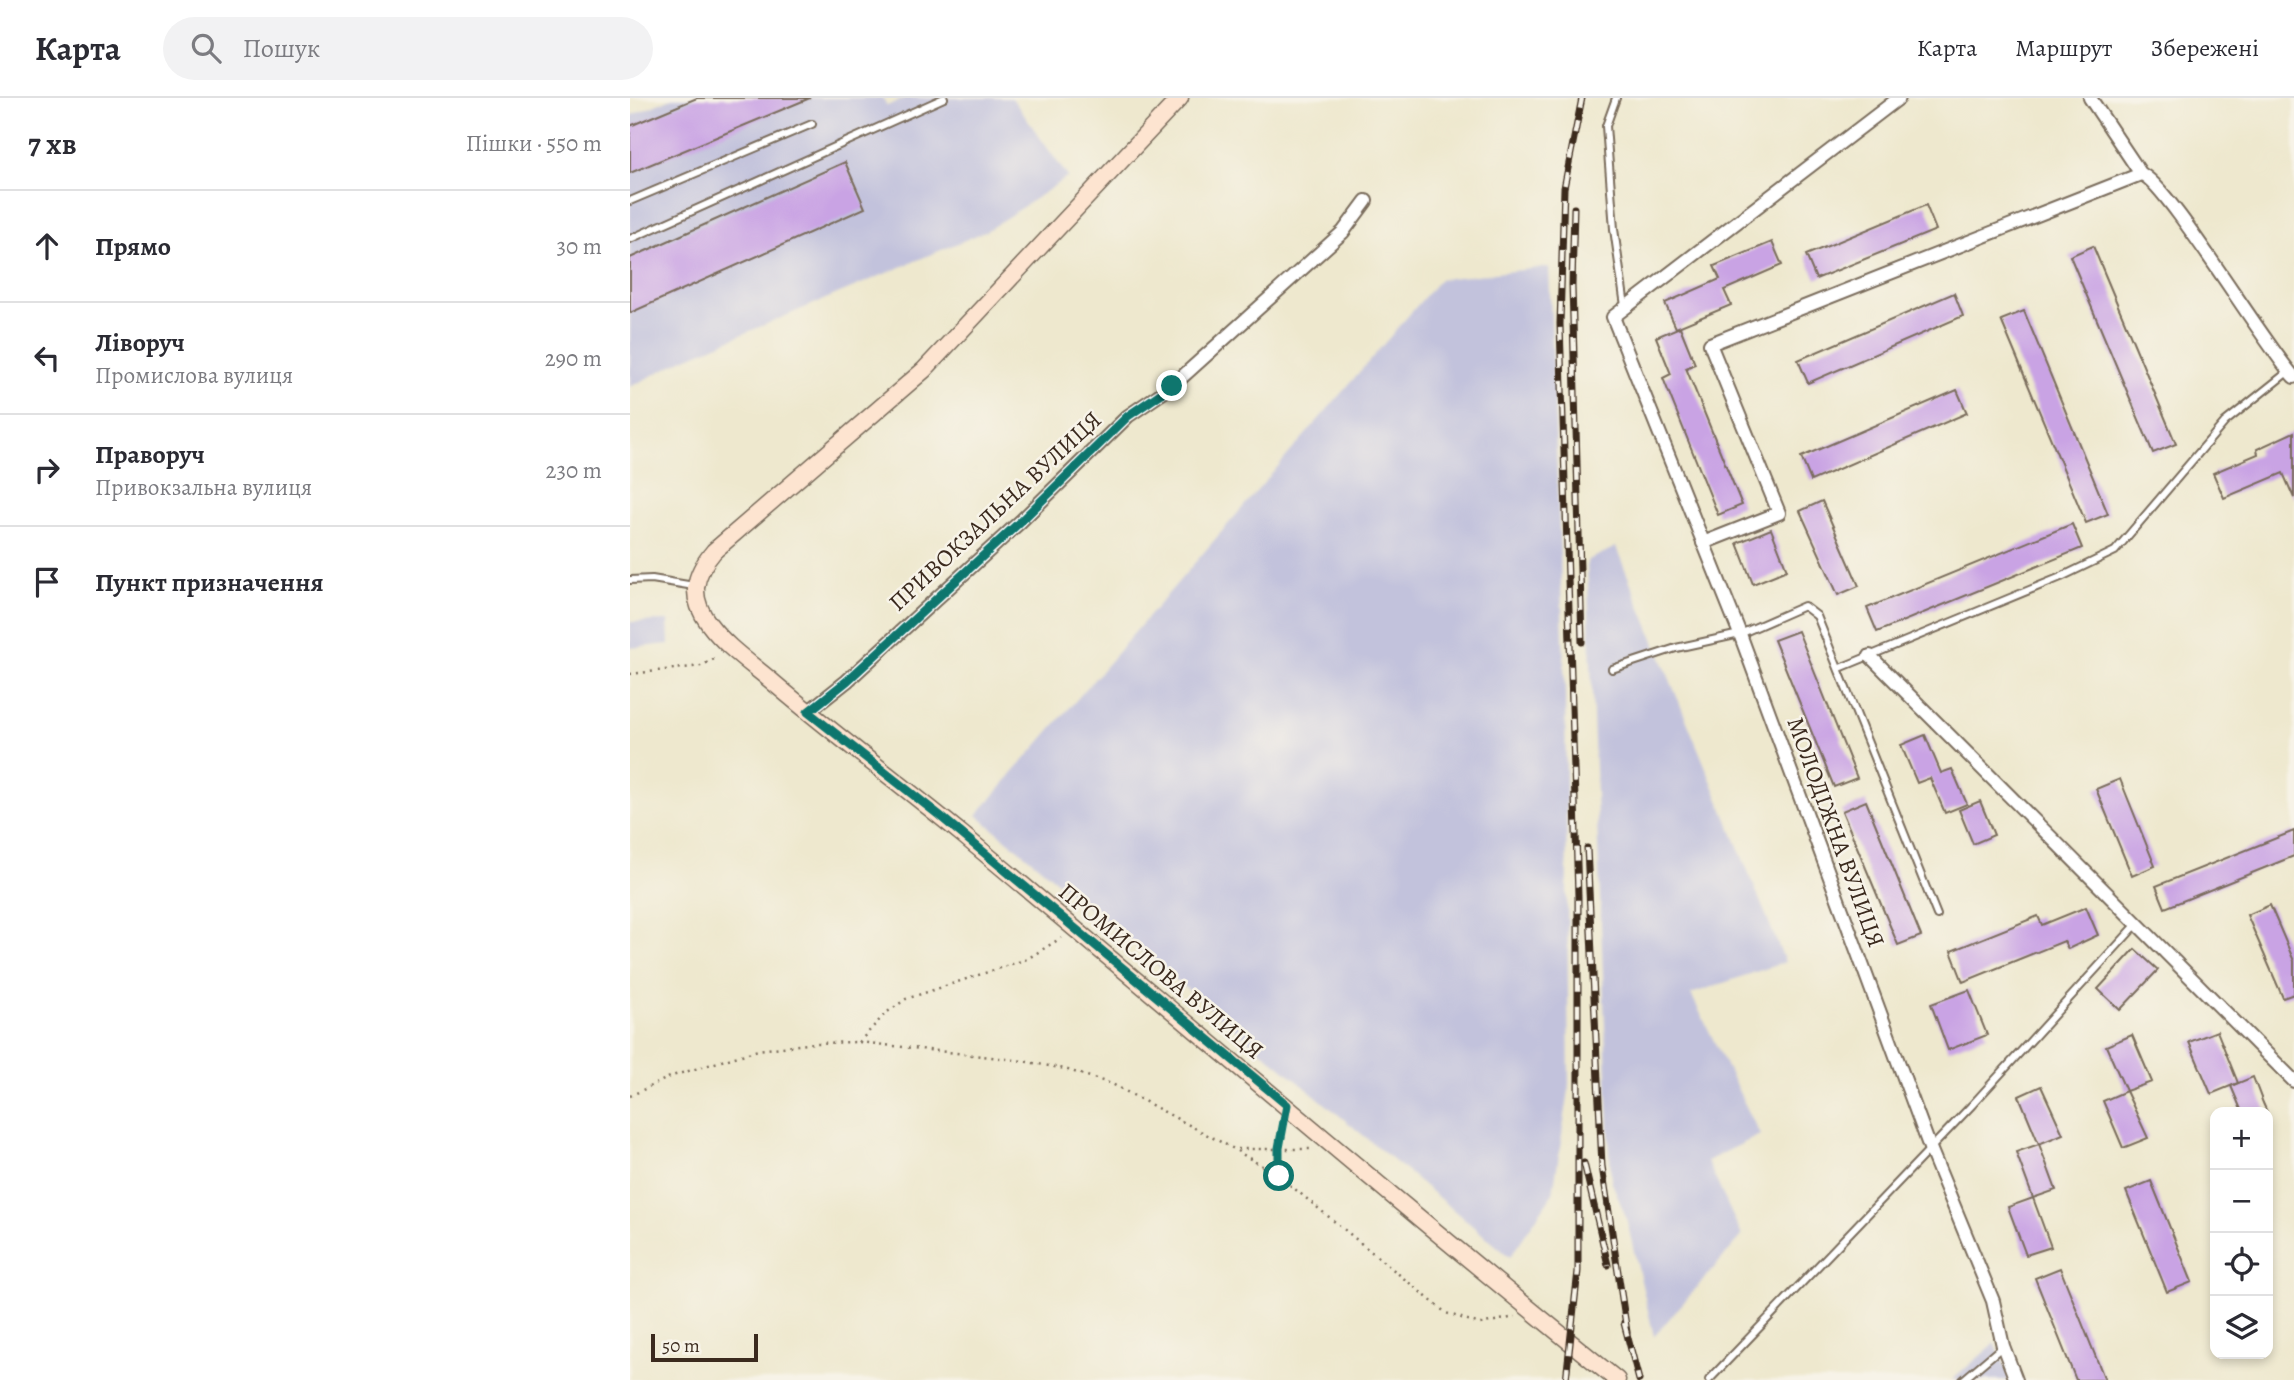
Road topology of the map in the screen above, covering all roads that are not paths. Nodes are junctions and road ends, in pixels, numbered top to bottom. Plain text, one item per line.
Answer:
1 (944, 98) edge
2 (1181, 98) edge
3 (1616, 98) edge
4 (1899, 98) edge
5 (2090, 98) edge
6 (812, 124) dead end
7 (2141, 174) junction
8 (630, 201) edge
9 (1366, 201) dead end
10 (630, 239) edge
11 (1625, 306) junction
12 (2291, 374) edge
13 (1703, 543) junction
14 (630, 580) edge
15 (695, 586) junction
16 (1740, 634) junction
17 (1870, 656) junction
18 (1840, 668) junction
19 (1612, 669) dead end
20 (808, 712) junction
21 (1937, 915) dead end
22 (2138, 923) junction
23 (2294, 1081) edge
24 (1930, 1148) junction
25 (2003, 1346) junction
26 (1608, 1377) edge
27 (1709, 1380) edge
28 (1964, 1380) edge
29 (2016, 1380) edge

1 - 10 lane
2 - 15 street
3 - 11 lane
4 - 11 street
5 - 7 street
6 - 8 lane
7 - 12 street
7 - 13 street
9 - 20 street, ПРИВОКЗАЛЬНА ВУЛИЦЯ
11 - 13 street, МОЛОДІЖНА ВУЛИЦЯ
12 - 17 lane
13 - 16 street, МОЛОДІЖНА ВУЛИЦЯ
14 - 15 lane
15 - 20 street, ПРОМИСЛОВА ВУЛИЦЯ
16 - 18 lane
16 - 19 lane
16 - 24 street, МОЛОДІЖНА ВУЛИЦЯ
17 - 18 lane
17 - 22 street
18 - 21 lane
20 - 26 street, ПРОМИСЛОВА ВУЛИЦЯ
22 - 23 street
22 - 24 lane
24 - 25 street, МОЛОДІЖНА ВУЛИЦЯ
24 - 27 lane
25 - 28 lane
25 - 29 street, МОЛОДІЖНА ВУЛИЦЯ

